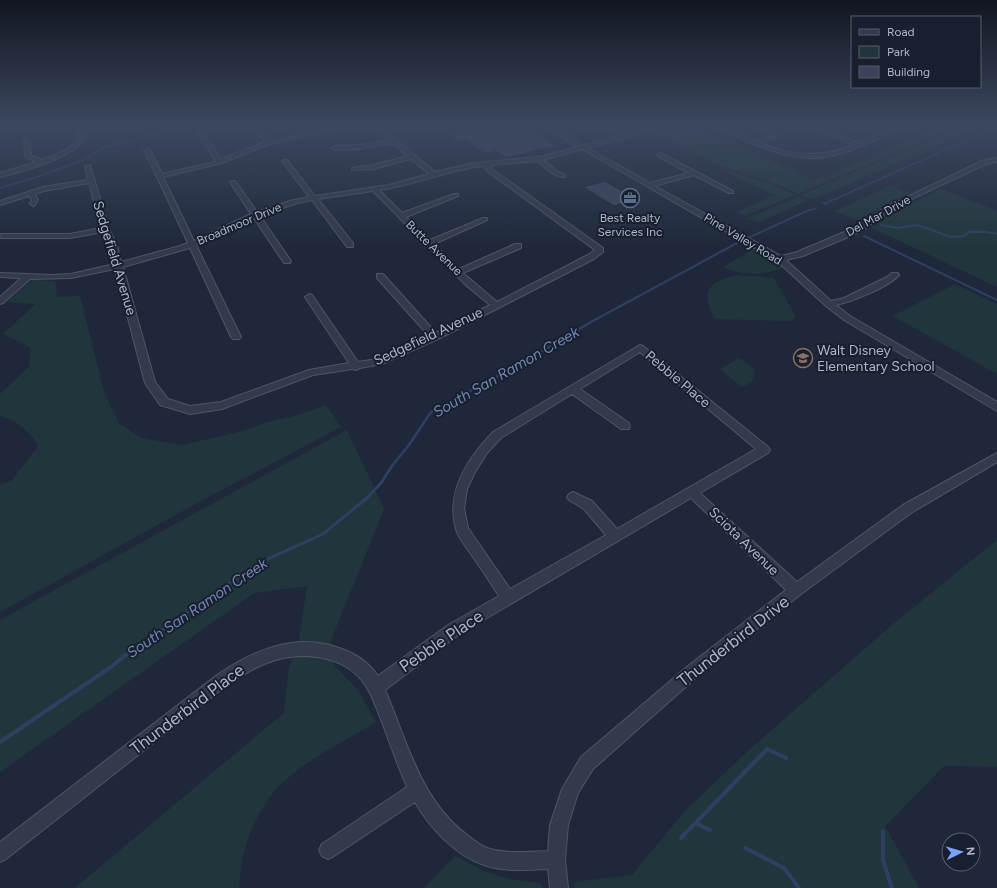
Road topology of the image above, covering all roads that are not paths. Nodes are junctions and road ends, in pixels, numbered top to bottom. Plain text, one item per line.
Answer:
1 (32, 164) edge
2 (155, 164) edge
3 (210, 164) edge
4 (288, 164) edge
5 (380, 164) edge
6 (421, 164) edge
7 (482, 164) edge
8 (486, 164) edge
9 (546, 164) edge
10 (613, 164) edge
11 (678, 164) edge
12 (979, 164) edge
13 (88, 166) dead end
14 (354, 169) dead end
15 (695, 173) junction
16 (433, 174) junction
17 (0, 175) edge
18 (160, 176) junction
19 (563, 176) dead end
20 (91, 181) junction
21 (233, 182) dead end
22 (650, 185) junction
23 (375, 190) junction
24 (731, 192) dead end
25 (31, 193) junction
26 (456, 195) dead end
27 (315, 197) junction
28 (0, 203) edge
29 (33, 204) dead end
30 (255, 215) junction
31 (401, 216) junction
32 (485, 219) dead end
33 (104, 229) junction
34 (1, 236) dead end
35 (429, 243) junction
36 (193, 244) junction
37 (350, 245) dead end
38 (518, 246) dead end
39 (780, 259) junction
40 (287, 261) dead end
41 (119, 266) junction
42 (458, 272) junction
43 (0, 275) edge
44 (895, 275) dead end
45 (28, 276) junction
46 (380, 276) dead end
47 (309, 297) dead end
48 (0, 301) edge
49 (829, 304) junction
50 (495, 305) junction
51 (236, 336) dead end
52 (435, 336) junction
53 (356, 367) junction
54 (572, 389) junction
55 (997, 408) edge
56 (625, 426) dead end
57 (997, 457) edge
58 (692, 492) junction
59 (573, 497) dead end
60 (616, 536) junction
61 (796, 590) junction
62 (508, 598) junction
63 (376, 687) junction
64 (418, 790) junction
65 (328, 850) dead end
66 (0, 853) edge
67 (556, 859) junction
68 (559, 888) edge

1 - 17 street
2 - 18 street
3 - 18 street
4 - 27 street
5 - 14 street
6 - 16 street
7 - 16 street, Broadmoor Drive
8 - 50 street, Sedgefield Avenue
9 - 19 street
10 - 22 street, Pine Valley Road
11 - 15 street
12 - 39 street, Del Mar Drive
13 - 20 street, Sedgefield Avenue
15 - 22 street
15 - 24 street
16 - 23 street, Broadmoor Drive
18 - 36 street
20 - 25 street
20 - 33 street, Sedgefield Avenue
21 - 30 street
22 - 39 street, Pine Valley Road
23 - 27 street, Broadmoor Drive
23 - 31 street, Butte Avenue
25 - 28 street
25 - 29 street
26 - 31 street
27 - 30 street, Broadmoor Drive
27 - 37 street
30 - 36 street, Broadmoor Drive
30 - 40 street
31 - 35 street, Butte Avenue
32 - 35 street
33 - 34 street
33 - 41 street, Sedgefield Avenue
35 - 42 street, Butte Avenue
36 - 41 street, Broadmoor Drive
36 - 51 street
38 - 42 street
39 - 49 street, Pine Valley Road
41 - 45 street, Broadmoor Drive
41 - 53 street, Sedgefield Avenue
42 - 50 street, Butte Avenue
43 - 45 street, Broadmoor Drive
44 - 49 street
45 - 48 street
46 - 52 street
47 - 53 street
49 - 55 street, Pine Valley Road
50 - 52 street, Sedgefield Avenue
52 - 53 street, Sedgefield Avenue
54 - 56 street
54 - 58 street, Pebble Place
54 - 62 street, Pebble Place
57 - 61 street, Thunderbird Drive
58 - 60 street, Pebble Place
58 - 61 street, Sciota Avenue
59 - 60 street
60 - 62 street, Pebble Place
61 - 67 street, Thunderbird Drive
62 - 63 street, Pebble Place
63 - 64 street, Thunderbird Place
63 - 66 street, Thunderbird Place
64 - 65 street
64 - 67 street, Thunderbird Place
67 - 68 street, Thunderbird Drive

